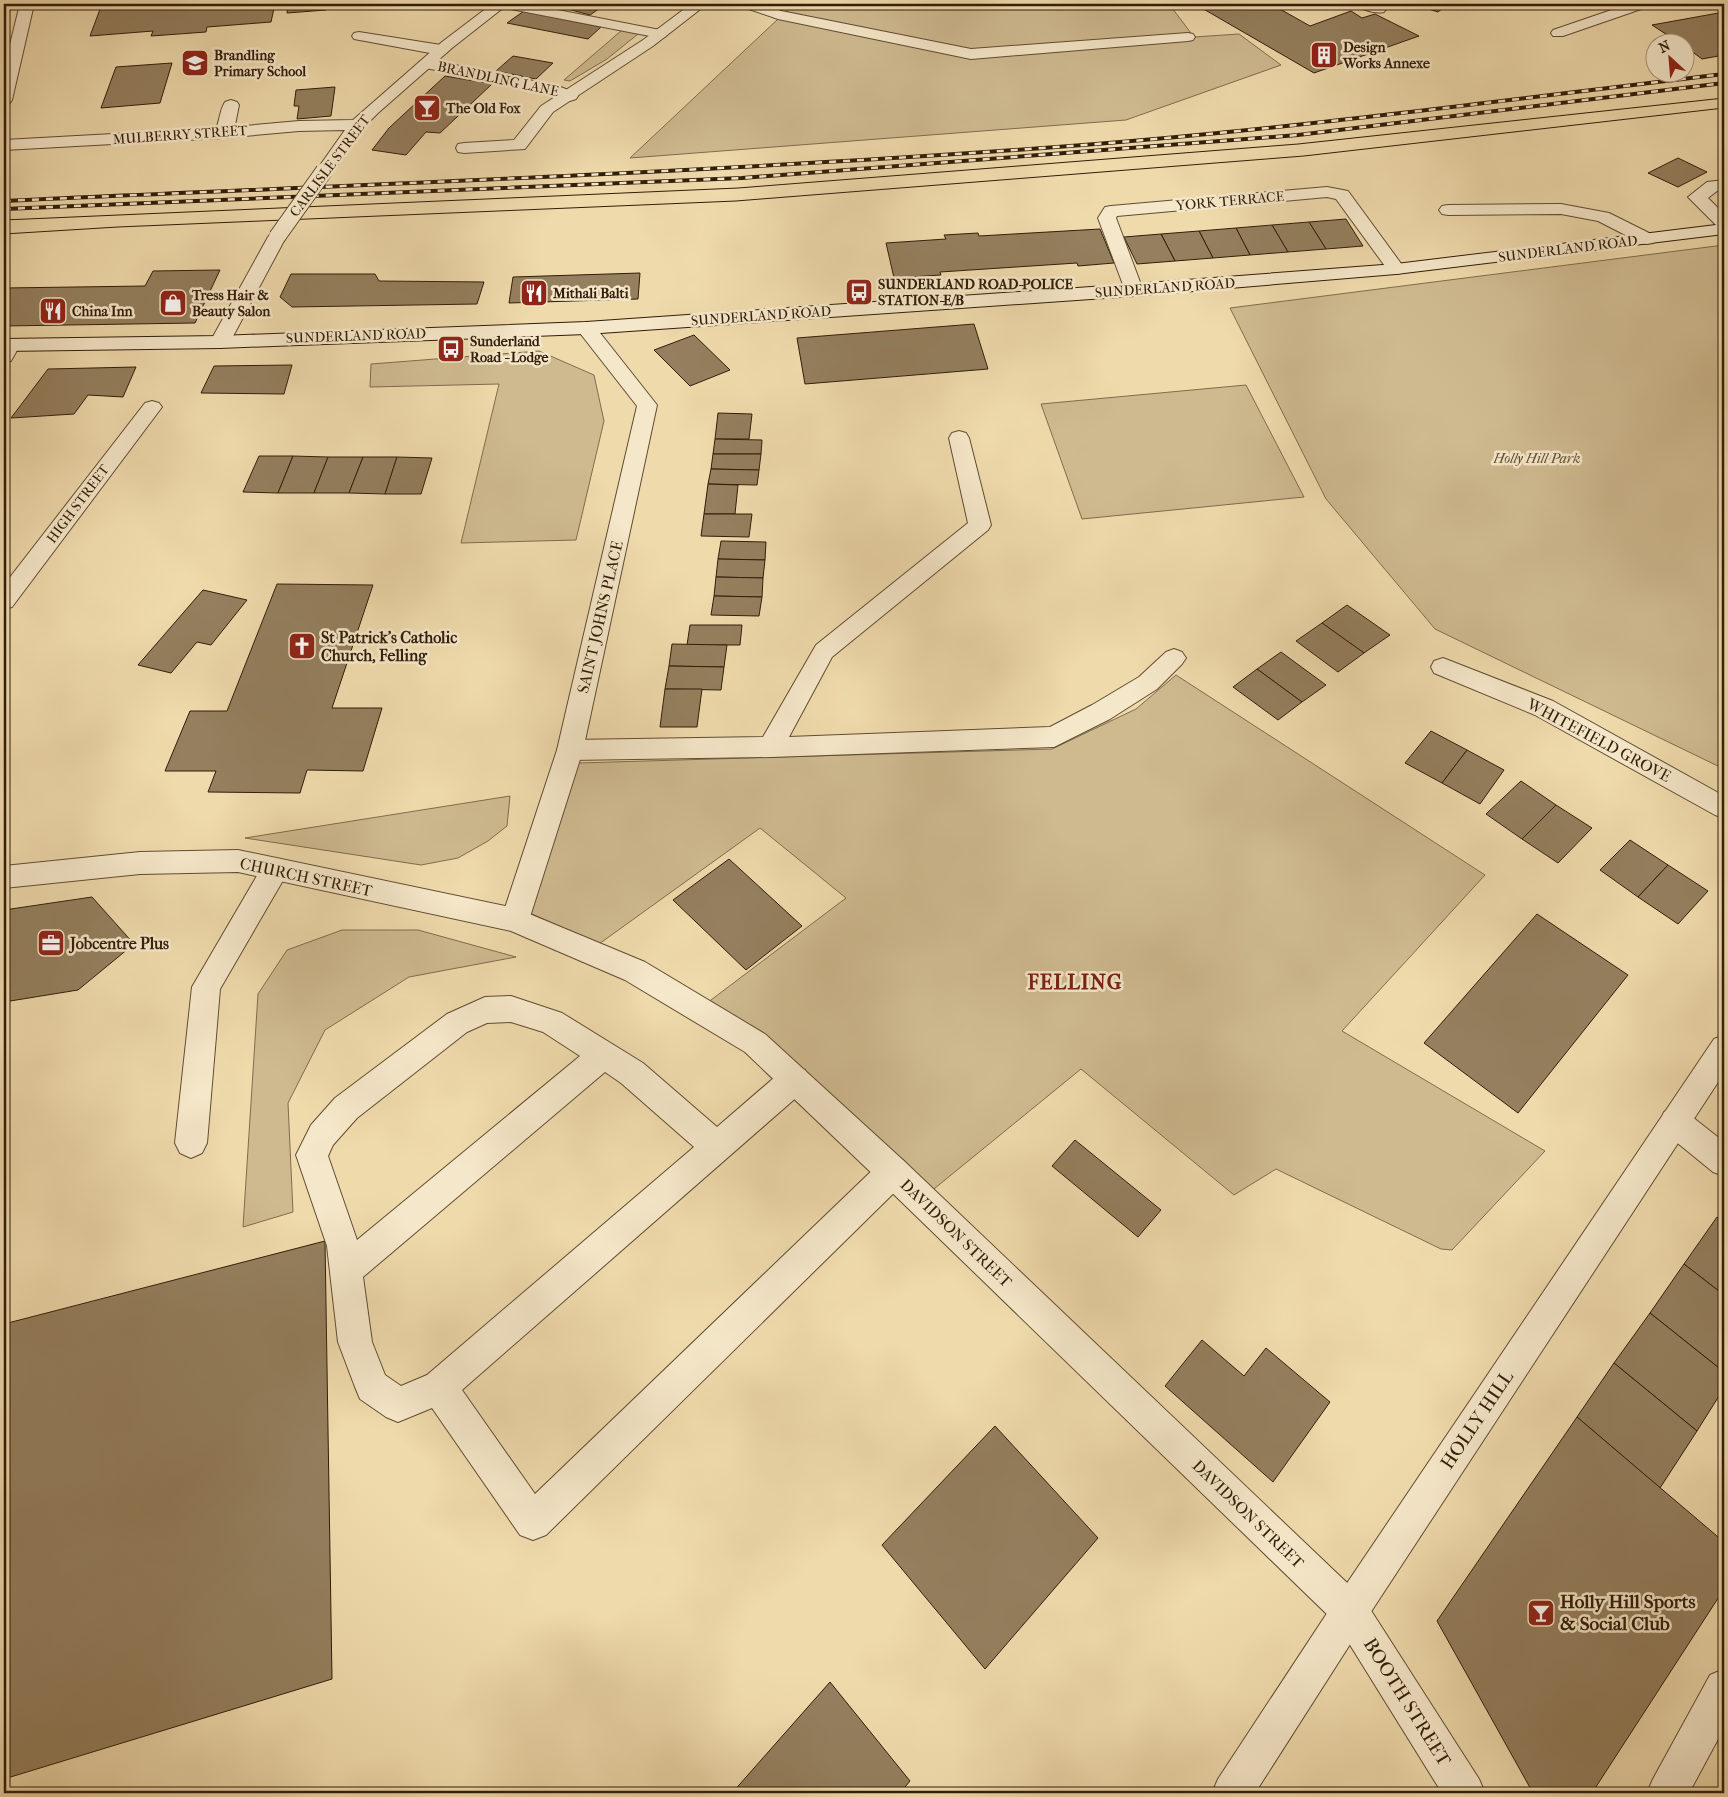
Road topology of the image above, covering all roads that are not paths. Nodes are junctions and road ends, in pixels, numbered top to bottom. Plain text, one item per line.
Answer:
1 (28, 4) edge
2 (502, 4) edge
3 (506, 4) edge
4 (700, 4) edge
5 (748, 4) edge
6 (1363, 4) edge
7 (1642, 4) edge
8 (1379, 9) dead end
9 (1558, 33) dead end
10 (660, 34) junction
11 (359, 36) dead end
12 (1188, 36) dead end
13 (441, 50) junction
14 (426, 64) junction
15 (570, 96) junction
16 (4, 100) edge
17 (231, 105) dead end
18 (357, 125) junction
19 (222, 134) junction
20 (4, 145) edge
21 (464, 148) dead end
22 (1724, 184) edge
23 (1448, 210) dead end
24 (1724, 223) edge
25 (1724, 229) edge
26 (1647, 240) junction
27 (1396, 269) junction
28 (1134, 290) junction
29 (586, 328) junction
30 (220, 342) junction
31 (6, 349) edge
32 (152, 407) dead end
33 (958, 438) dead end
34 (4, 601) edge
35 (1174, 658) dead end
36 (1443, 667) dead end
37 (772, 747) junction
38 (570, 750) junction
39 (1724, 808) edge
40 (275, 870) junction
41 (4, 877) edge
42 (516, 920) junction
43 (1724, 1048) edge
44 (604, 1055) junction
45 (794, 1080) junction
46 (1675, 1122) junction
47 (191, 1143) dead end
48 (717, 1147) junction
49 (1724, 1161) edge
50 (893, 1172) junction
51 (346, 1270) junction
52 (439, 1387) junction
53 (1350, 1612) junction
54 (1724, 1689) edge
55 (1232, 1793) edge
56 (1464, 1793) edge
57 (1667, 1793) edge

1 - 16 street
2 - 13 street, CARLISLE STREET
3 - 10 street
4 - 10 street
5 - 12 street
6 - 8 street
7 - 9 street
10 - 15 street
11 - 13 street
13 - 14 street, CARLISLE STREET
14 - 15 street, BRANDLING LANE
14 - 18 street, CARLISLE STREET
15 - 21 street
17 - 19 street
18 - 19 street, MULBERRY STREET
18 - 30 street, CARLISLE STREET, bridge
19 - 20 street, MULBERRY STREET
22 - 24 street
23 - 26 street
25 - 26 street, SUNDERLAND ROAD
26 - 27 street, SUNDERLAND ROAD
27 - 28 street, SUNDERLAND ROAD
27 - 28 street, YORK TERRACE
28 - 29 street, SUNDERLAND ROAD
29 - 30 street, SUNDERLAND ROAD
29 - 38 street, SAINT JOHNS PLACE
30 - 31 street, SUNDERLAND ROAD
32 - 34 street, HIGH STREET
33 - 37 street
35 - 37 street
36 - 39 street, WHITEFIELD GROVE
37 - 38 street
38 - 42 street, SAINT JOHNS PLACE
40 - 41 street, CHURCH STREET
40 - 42 street, CHURCH STREET
40 - 47 street
42 - 45 street, DAVIDSON STREET
43 - 46 street, HOLLY HILL
44 - 48 street
44 - 51 street
44 - 51 street
45 - 48 street
45 - 50 street, DAVIDSON STREET
46 - 49 street
46 - 53 street, HOLLY HILL
48 - 52 street
50 - 52 street
50 - 53 street, DAVIDSON STREET
51 - 52 street
53 - 55 street, HOLLY HILL
53 - 56 street, BOOTH STREET
54 - 57 street

